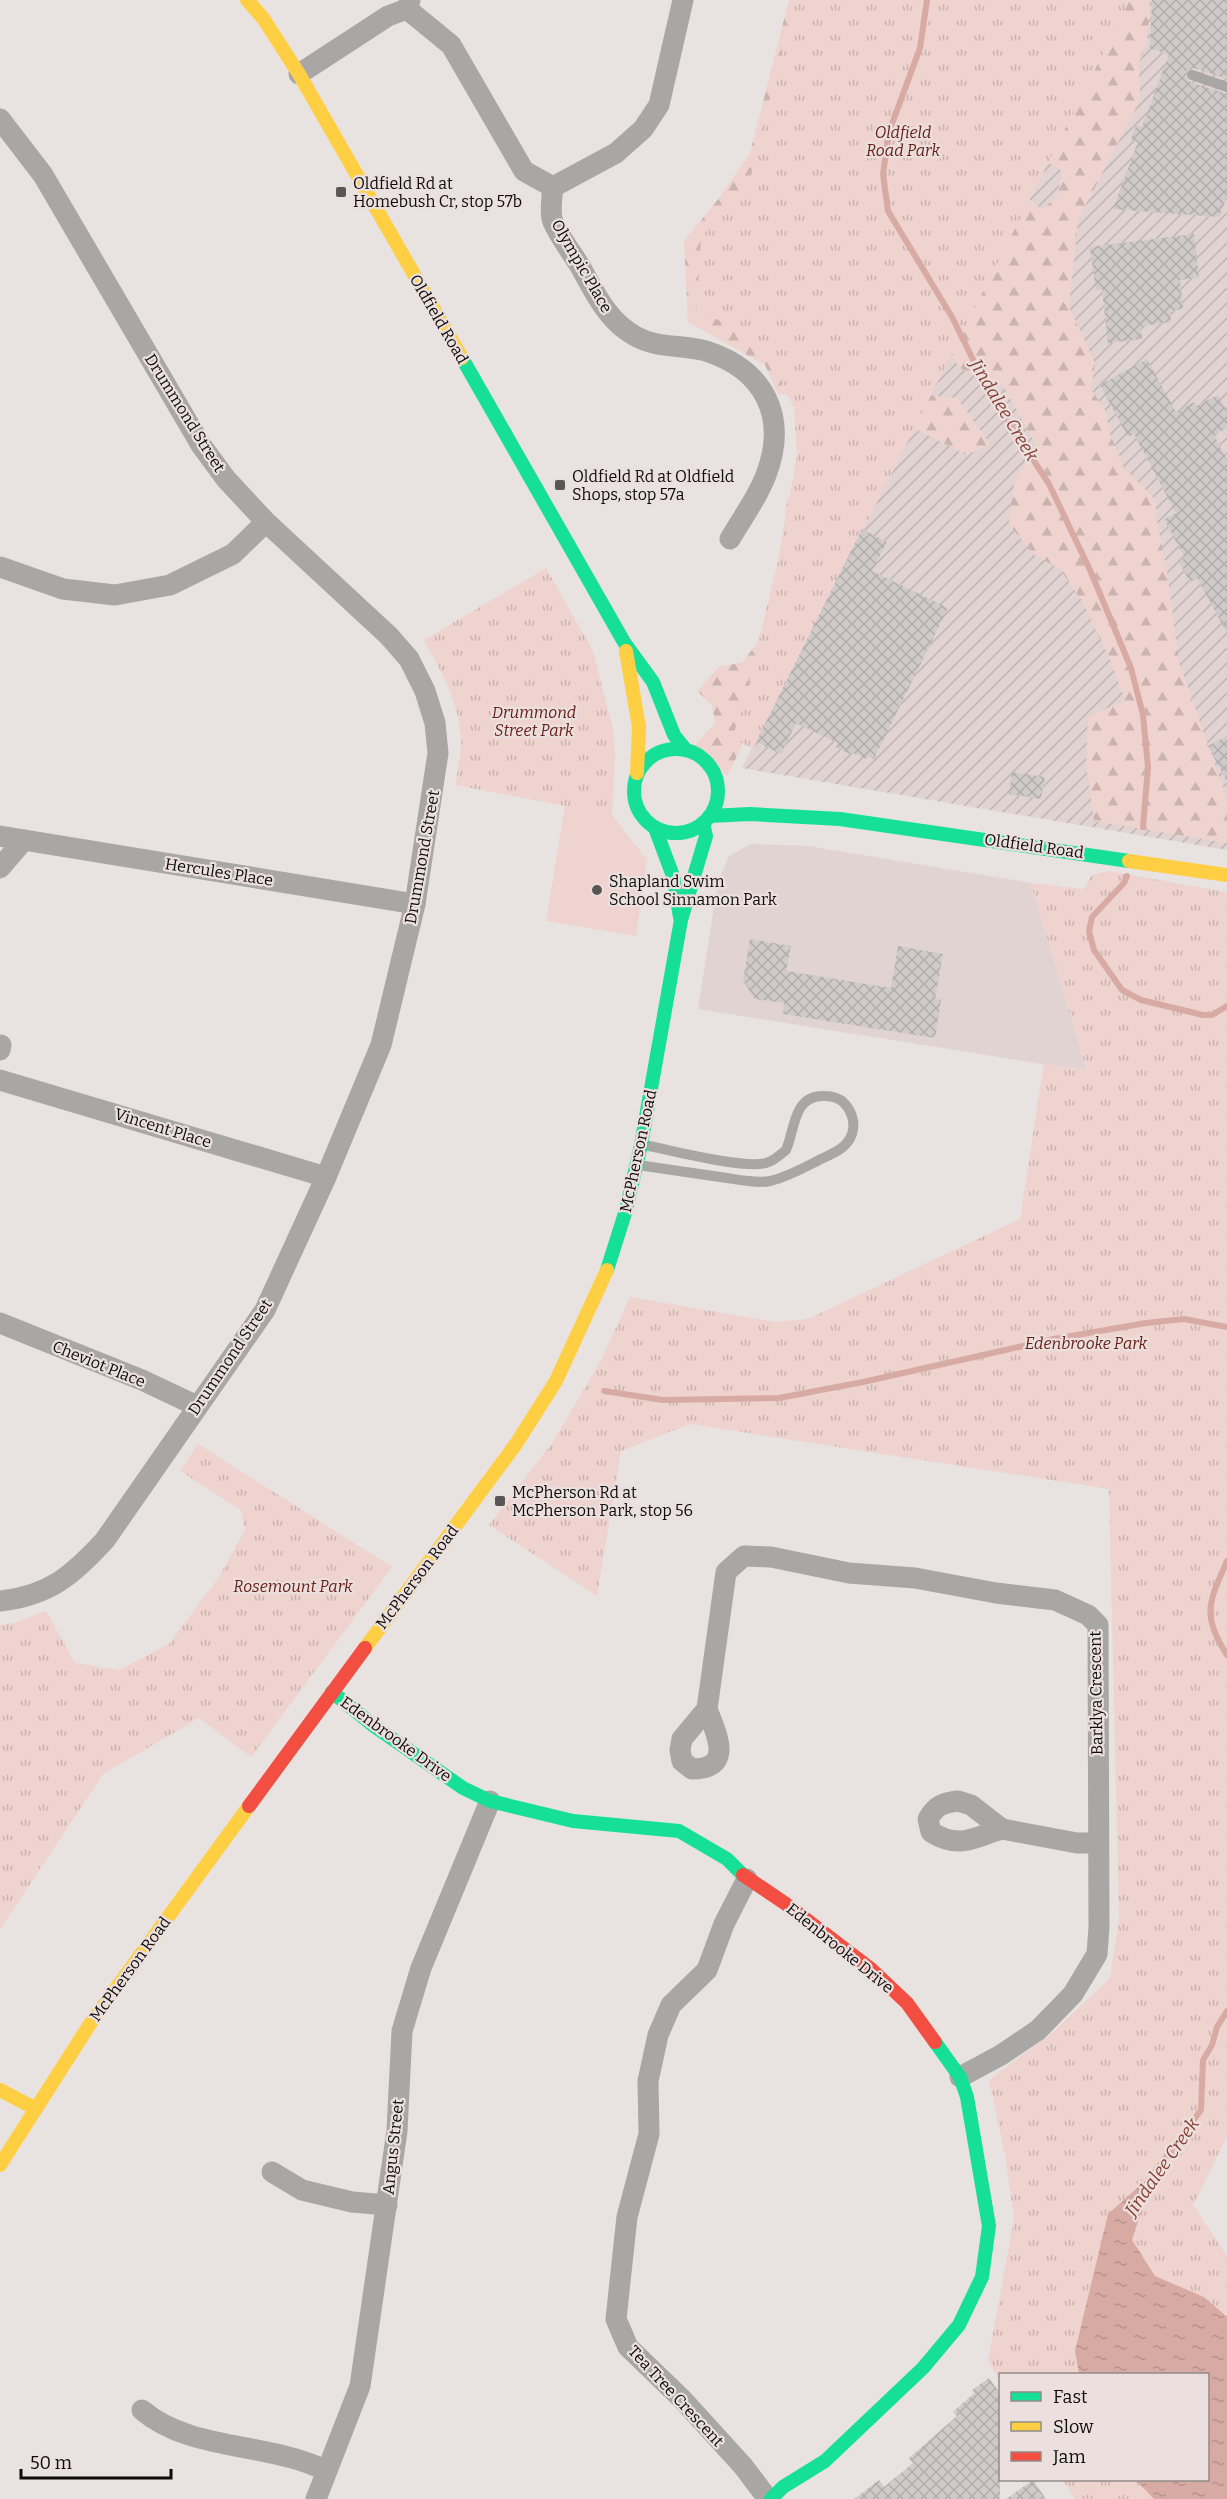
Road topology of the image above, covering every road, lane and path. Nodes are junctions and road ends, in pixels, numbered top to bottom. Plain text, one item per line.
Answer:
1 (248, 0) edge
2 (683, 0) edge
3 (408, 4) edge
4 (299, 74) junction
5 (1192, 75) dead end
6 (1227, 87) edge
7 (1, 122) edge
8 (553, 187) junction
9 (266, 522) junction
10 (730, 538) dead end
11 (0, 567) edge
12 (624, 642) junction
13 (686, 750) junction
14 (637, 773) junction
15 (768, 801) dead end
16 (707, 819) junction
17 (840, 819) junction
18 (655, 828) junction
19 (1, 835) edge
20 (24, 840) junction
21 (0, 868) edge
22 (1227, 875) edge
23 (415, 904) junction
24 (681, 920) junction
25 (0, 1080) edge
26 (641, 1145) junction
27 (735, 1162) junction
28 (636, 1165) junction
29 (326, 1177) junction
30 (732, 1179) junction
31 (0, 1323) edge
32 (197, 1406) junction
33 (0, 1601) edge
34 (332, 1692) junction
35 (707, 1709) dead end
36 (490, 1801) junction
37 (1002, 1828) dead end
38 (1097, 1842) junction
39 (747, 1879) junction
40 (960, 2077) junction
41 (0, 2090) edge
42 (36, 2109) junction
43 (0, 2165) edge
44 (272, 2172) dead end
45 (387, 2205) junction
46 (142, 2410) dead end
47 (327, 2470) junction
48 (316, 2499) edge
49 (769, 2499) edge

1 - 4 street, Oldfield Road
2 - 8 street
3 - 4 street
3 - 8 street
4 - 12 street, Oldfield Road
5 - 6 lane
7 - 9 street, Drummond Street
8 - 10 street, Olympic Place
9 - 11 street
9 - 23 street, Drummond Street
12 - 13 street, Oldfield Road
12 - 14 street, Oldfield Road
13 - 14 street
13 - 16 street
14 - 18 street
15 - 17 street, Oldfield Road
16 - 17 street, Oldfield Road
16 - 18 street
16 - 24 street
17 - 22 street, Oldfield Road
18 - 24 street
19 - 20 street, Hercules Place
20 - 21 street
20 - 23 street, Hercules Place
23 - 29 street, Drummond Street
24 - 26 street, McPherson Road
25 - 29 street, Vincent Place
26 - 27 lane
26 - 28 street, McPherson Road
27 - 30 lane
27 - 30 lane
28 - 30 lane
28 - 34 street, McPherson Road
29 - 32 street, Drummond Street
31 - 32 street, Cheviot Place
32 - 33 street, Drummond Street
34 - 36 street, Edenbrooke Drive
34 - 42 street, McPherson Road
35 - 38 street, Barklya Crescent
36 - 39 street, Edenbrooke Drive
36 - 45 street, Angus Street
37 - 38 street
38 - 40 street, Barklya Crescent
39 - 40 street, Edenbrooke Drive
39 - 49 street, Tea Tree Crescent
40 - 49 street, Edenbrooke Drive
41 - 42 street
42 - 43 street, McPherson Road
44 - 45 street
45 - 47 street, Angus Street
46 - 47 street
47 - 48 street, Angus Street

